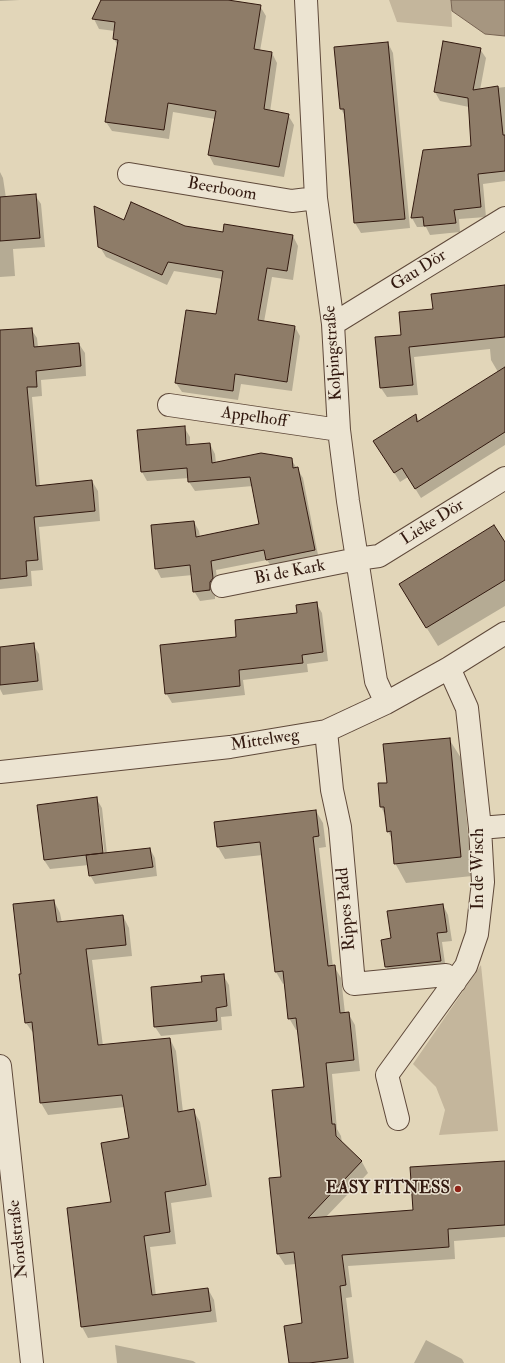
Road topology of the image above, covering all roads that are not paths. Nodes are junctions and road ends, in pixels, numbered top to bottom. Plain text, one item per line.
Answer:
1 (306, 0) edge
2 (129, 174) dead end
3 (316, 198) junction
4 (505, 218) edge
5 (333, 324) junction
6 (169, 405) dead end
7 (339, 430) junction
8 (505, 478) edge
9 (357, 559) junction
10 (222, 586) dead end
11 (505, 633) edge
12 (449, 668) junction
13 (386, 703) junction
14 (326, 732) junction
15 (0, 772) edge
16 (505, 826) edge
17 (480, 828) junction
18 (455, 982) junction
19 (0, 1066) edge
20 (398, 1118) dead end
21 (32, 1363) edge

1 - 3 street, Kolpingstraße
2 - 3 street, Beerboom
3 - 5 street, Kolpingstraße
4 - 5 street, Gau Dör
5 - 7 street, Kolpingstraße
6 - 7 street, Appelhoff
7 - 9 street, Kolpingstraße
8 - 9 street, Lieke Dör
9 - 10 street, Bi de Kark
9 - 13 street, Kolpingstraße
11 - 12 street, Mittelweg
12 - 13 street, Mittelweg
12 - 17 street, In de Wisch
13 - 14 street, Mittelweg
14 - 15 street, Mittelweg
14 - 18 street, Rippes Padd
16 - 17 street
17 - 18 street, In de Wisch
18 - 20 street, In de Wisch
19 - 21 street, Nordstraße

